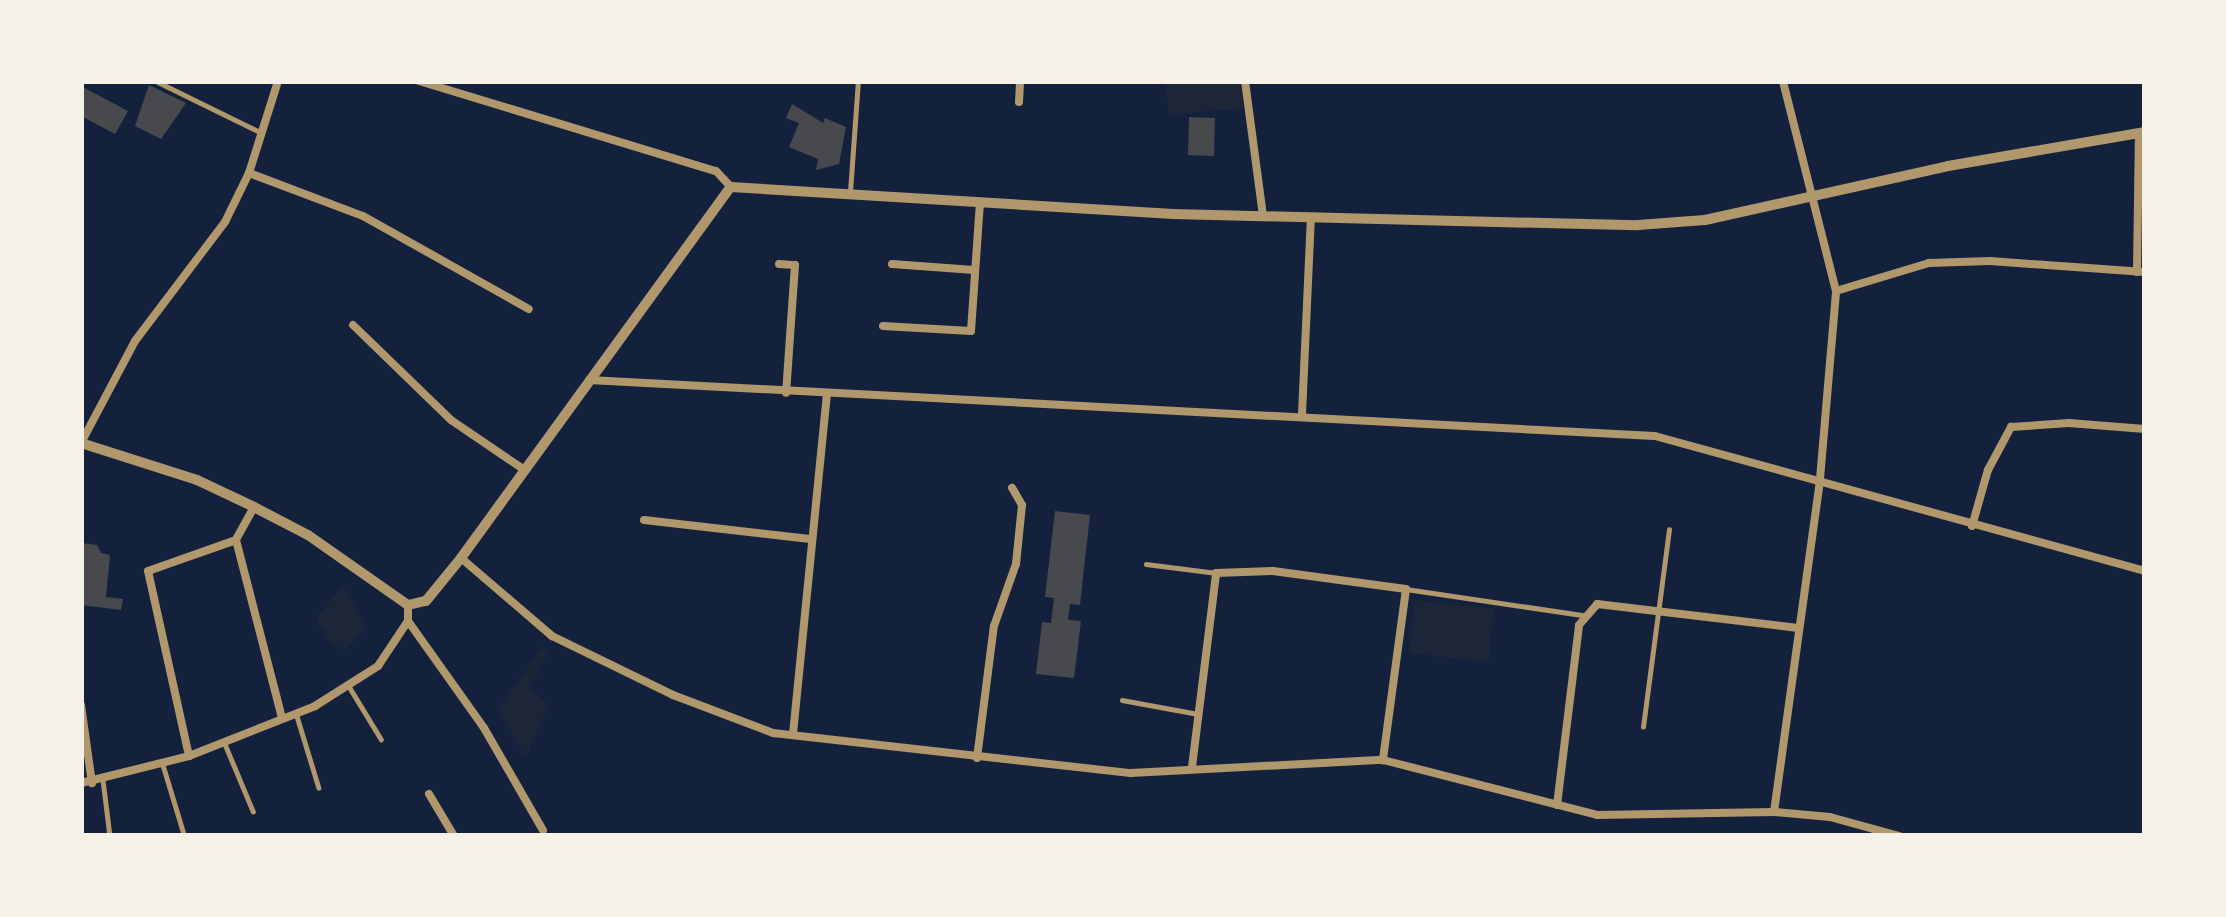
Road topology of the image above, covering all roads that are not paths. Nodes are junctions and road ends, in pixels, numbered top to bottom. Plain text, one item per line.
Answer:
1 (278, 81) edge
2 (419, 81) edge
3 (858, 81) edge
4 (1020, 81) edge
5 (1245, 81) edge
6 (1783, 81) edge
7 (158, 82) edge
8 (1019, 102) dead end
9 (262, 133) junction
10 (2142, 133) edge
11 (249, 173) junction
12 (731, 187) junction
13 (850, 192) junction
14 (1815, 197) junction
15 (980, 201) junction
16 (1263, 216) junction
17 (1311, 218) junction
18 (779, 264) dead end
19 (892, 264) dead end
20 (974, 270) junction
21 (2141, 272) edge
22 (1836, 292) junction
23 (529, 309) dead end
24 (353, 325) dead end
25 (883, 326) dead end
26 (588, 380) junction
27 (786, 393) junction
28 (827, 395) junction
29 (1302, 414) junction
30 (2145, 429) edge
31 (81, 443) edge
32 (523, 469) junction
33 (1820, 479) junction
34 (1012, 488) dead end
35 (254, 507) junction
36 (644, 520) dead end
37 (1972, 526) junction
38 (1669, 530) dead end
39 (810, 539) junction
40 (236, 540) junction
41 (461, 558) junction
42 (1146, 564) dead end
43 (2145, 572) edge
44 (1216, 573) junction
45 (1406, 589) junction
46 (408, 604) junction
47 (1658, 609) junction
48 (1583, 614) junction
49 (408, 621) junction
50 (1798, 628) junction
51 (348, 685) junction
52 (1123, 700) dead end
53 (81, 705) edge
54 (296, 713) junction
55 (1198, 714) junction
56 (282, 718) junction
57 (1643, 727) dead end
58 (794, 734) junction
59 (381, 739) dead end
60 (224, 742) junction
61 (189, 756) junction
62 (977, 758) junction
63 (1383, 760) junction
64 (163, 763) junction
65 (1192, 766) junction
66 (92, 782) edge
67 (319, 788) dead end
68 (429, 794) dead end
69 (1557, 805) junction
70 (253, 811) dead end
71 (1774, 812) junction
72 (543, 830) dead end
73 (184, 834) edge
74 (110, 836) edge
75 (454, 836) edge
76 (1899, 836) edge

1 - 9 street
2 - 12 street
3 - 13 lane
4 - 8 street
5 - 16 street
6 - 14 street
7 - 9 lane
9 - 11 street
10 - 14 street
10 - 21 street
11 - 23 street
11 - 31 street
12 - 13 street
12 - 26 street
13 - 15 street
14 - 17 street
14 - 22 street
15 - 16 street
15 - 20 street
16 - 17 street
17 - 29 street
18 - 27 street
19 - 20 street
20 - 25 street
21 - 22 street
22 - 33 street
24 - 32 street
26 - 27 street
26 - 32 street
27 - 28 street
28 - 29 street
28 - 39 street
29 - 33 street
30 - 37 street
31 - 35 street
32 - 41 street
33 - 37 street
33 - 50 street
34 - 62 street
35 - 40 street
35 - 46 street
36 - 39 street
37 - 43 street
38 - 47 lane
39 - 58 street
40 - 56 street
40 - 61 street
41 - 46 street
41 - 58 street
42 - 44 lane
44 - 45 street
44 - 55 street
45 - 48 lane
45 - 63 street
46 - 49 street
47 - 48 street
47 - 50 street
47 - 57 lane
48 - 69 street
49 - 51 street
49 - 72 street
50 - 71 street
51 - 54 street
51 - 59 lane
52 - 55 lane
53 - 66 street
54 - 56 street
54 - 67 lane
55 - 65 street
56 - 60 street
58 - 62 street
60 - 61 street
60 - 70 lane
61 - 64 street
62 - 65 street
63 - 65 street
63 - 69 street
64 - 66 street
64 - 73 lane
66 - 74 lane
68 - 75 street
69 - 71 street
71 - 76 street

